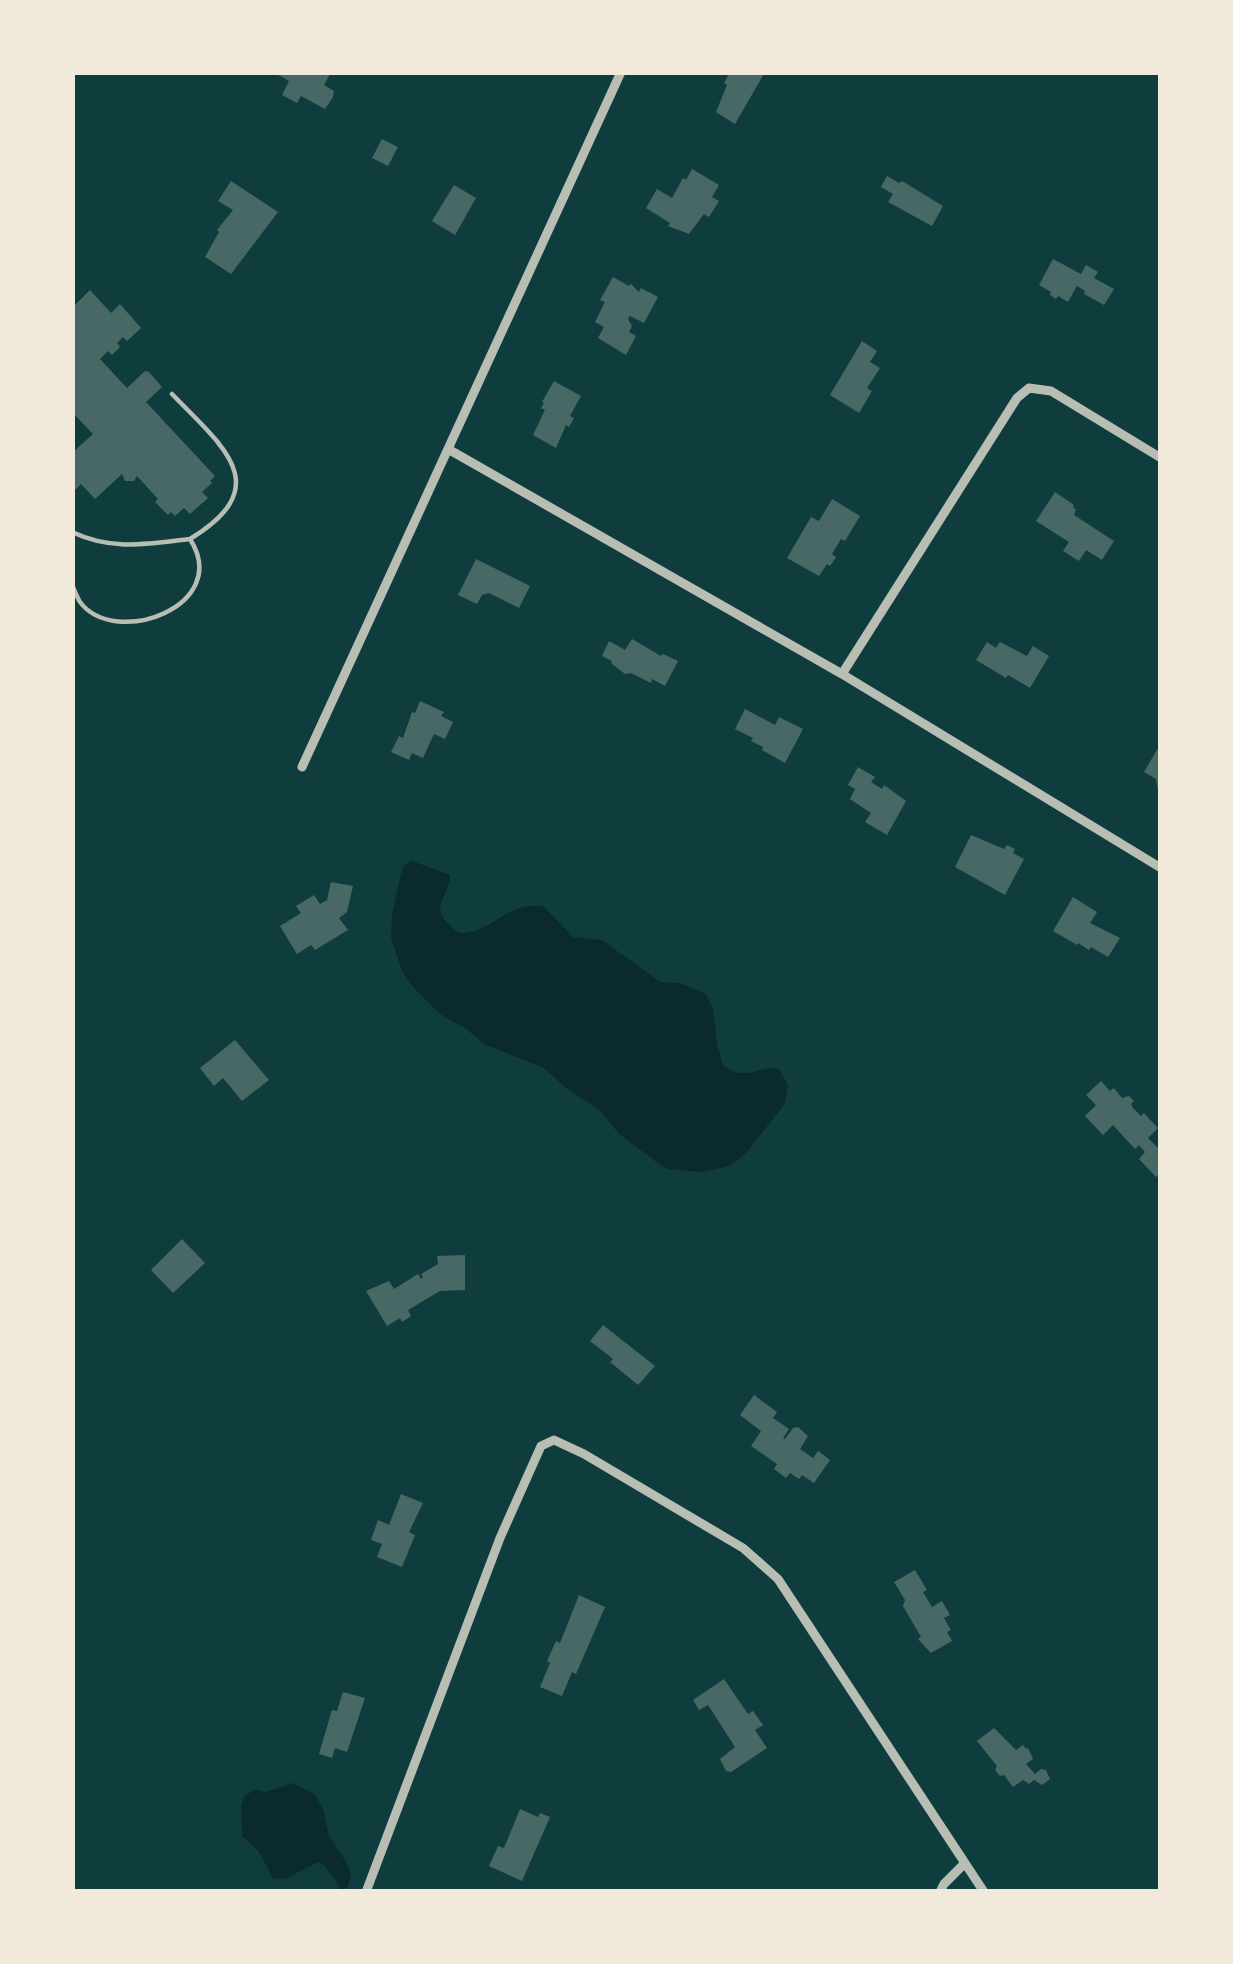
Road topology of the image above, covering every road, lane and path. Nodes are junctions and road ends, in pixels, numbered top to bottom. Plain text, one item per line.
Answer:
1 (621, 72) edge
2 (172, 394) dead end
3 (448, 449) junction
4 (1161, 458) edge
5 (72, 532) edge
6 (190, 539) junction
7 (72, 585) edge
8 (842, 674) junction
9 (302, 766) dead end
10 (1161, 868) edge
11 (964, 1863) junction
12 (366, 1892) edge
13 (940, 1892) edge
14 (984, 1892) edge

1 - 3 street
2 - 6 lane
3 - 8 street
3 - 9 street
4 - 8 street
5 - 6 lane
6 - 7 lane
8 - 10 street
11 - 12 street
11 - 13 street
11 - 14 street

